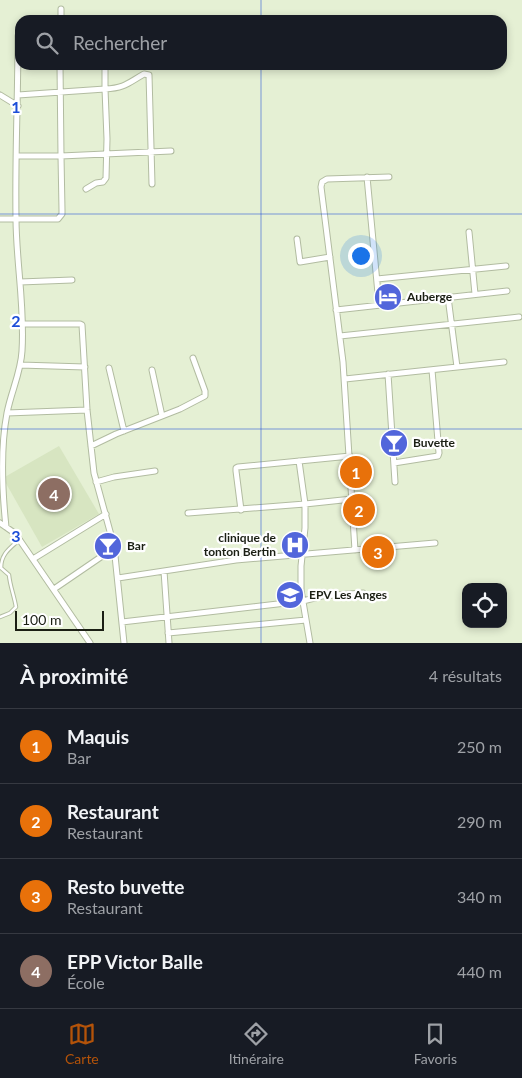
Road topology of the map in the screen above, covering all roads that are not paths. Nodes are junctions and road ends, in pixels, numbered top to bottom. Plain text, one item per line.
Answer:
1 (61, 9) dead end
2 (61, 15) edge
3 (19, 70) edge
4 (60, 70) edge
5 (105, 70) edge
6 (105, 89) junction
7 (60, 91) junction
8 (0, 95) edge
9 (18, 96) junction
10 (18, 106) junction
11 (171, 151) dead end
12 (151, 152) junction
13 (107, 154) junction
14 (17, 156) junction
15 (61, 156) junction
16 (367, 177) junction
17 (389, 177) dead end
18 (152, 184) dead end
19 (86, 188) dead end
20 (0, 219) edge
21 (16, 219) junction
22 (470, 232) dead end
23 (296, 239) dead end
24 (330, 257) junction
25 (506, 266) dead end
26 (472, 270) junction
27 (377, 279) junction
28 (72, 280) dead end
29 (20, 282) junction
30 (507, 291) dead end
31 (475, 294) junction
32 (448, 297) junction
33 (379, 304) junction
34 (336, 310) junction
35 (519, 317) dead end
36 (22, 324) junction
37 (452, 324) junction
38 (340, 336) junction
39 (193, 358) dead end
40 (504, 362) dead end
41 (20, 365) junction
42 (85, 367) junction
43 (457, 367) junction
44 (109, 368) dead end
45 (152, 370) dead end
46 (432, 370) junction
47 (388, 374) junction
48 (344, 379) junction
49 (87, 410) junction
50 (7, 413) junction
51 (162, 416) junction
52 (124, 431) junction
53 (91, 446) junction
54 (350, 456) junction
55 (299, 460) junction
56 (394, 463) junction
57 (155, 471) dead end
58 (96, 482) junction
59 (395, 482) dead end
60 (352, 499) junction
61 (305, 504) junction
62 (241, 510) junction
63 (188, 513) dead end
64 (106, 514) junction
65 (0, 523) edge
66 (6, 527) junction
67 (19, 539) junction
68 (435, 543) dead end
69 (114, 548) junction
70 (355, 550) junction
71 (302, 554) junction
72 (33, 559) junction
73 (164, 571) junction
74 (118, 578) junction
75 (54, 589) junction
76 (363, 593) dead end
77 (303, 601) junction
78 (0, 617) edge
79 (168, 617) junction
80 (306, 620) junction
81 (122, 622) junction
82 (168, 633) junction
83 (90, 643) edge
84 (124, 643) edge
85 (169, 643) edge
86 (310, 643) edge

1 - 2 street
3 - 9 street
4 - 7 street
5 - 6 street
6 - 7 street
6 - 12 street
6 - 13 street
7 - 9 street
7 - 15 street
8 - 10 street
9 - 10 street
10 - 14 street
11 - 12 street
12 - 13 street
12 - 18 street
13 - 15 street
13 - 19 street
14 - 15 street
14 - 21 street
15 - 21 street
16 - 17 street
16 - 24 street
16 - 27 street
20 - 21 street
21 - 29 street
22 - 26 street
23 - 24 street
24 - 34 street
25 - 26 street
26 - 27 street
26 - 31 street
27 - 33 street
28 - 29 street
29 - 36 street
30 - 31 street
31 - 32 street
32 - 33 street
32 - 37 street
33 - 34 street
34 - 38 street
35 - 37 street
36 - 41 street
36 - 42 street
37 - 38 street
37 - 43 street
38 - 48 street
39 - 51 street
40 - 43 street
41 - 42 street
41 - 50 street
42 - 49 street
43 - 46 street
44 - 52 street
45 - 51 street
46 - 47 street
46 - 56 street
47 - 48 street
47 - 56 street
48 - 54 street
49 - 50 street
49 - 53 street
50 - 66 street
51 - 52 street
52 - 53 street
53 - 58 street
54 - 55 street
54 - 60 street
55 - 61 street
55 - 62 street
56 - 59 street
57 - 58 street
58 - 64 street
60 - 61 street
60 - 70 street
61 - 62 street
61 - 71 street
62 - 63 street
64 - 69 street
64 - 72 street
65 - 66 street
66 - 67 street
67 - 72 street
67 - 78 lane
68 - 70 street
69 - 74 street
69 - 75 street
70 - 71 street
71 - 73 street
71 - 77 street
72 - 75 street
73 - 74 street
73 - 79 street
74 - 81 street
75 - 83 street
76 - 77 street
77 - 79 street
77 - 80 street
79 - 81 street
79 - 82 street
80 - 82 street
80 - 86 street
81 - 84 street
82 - 85 street

